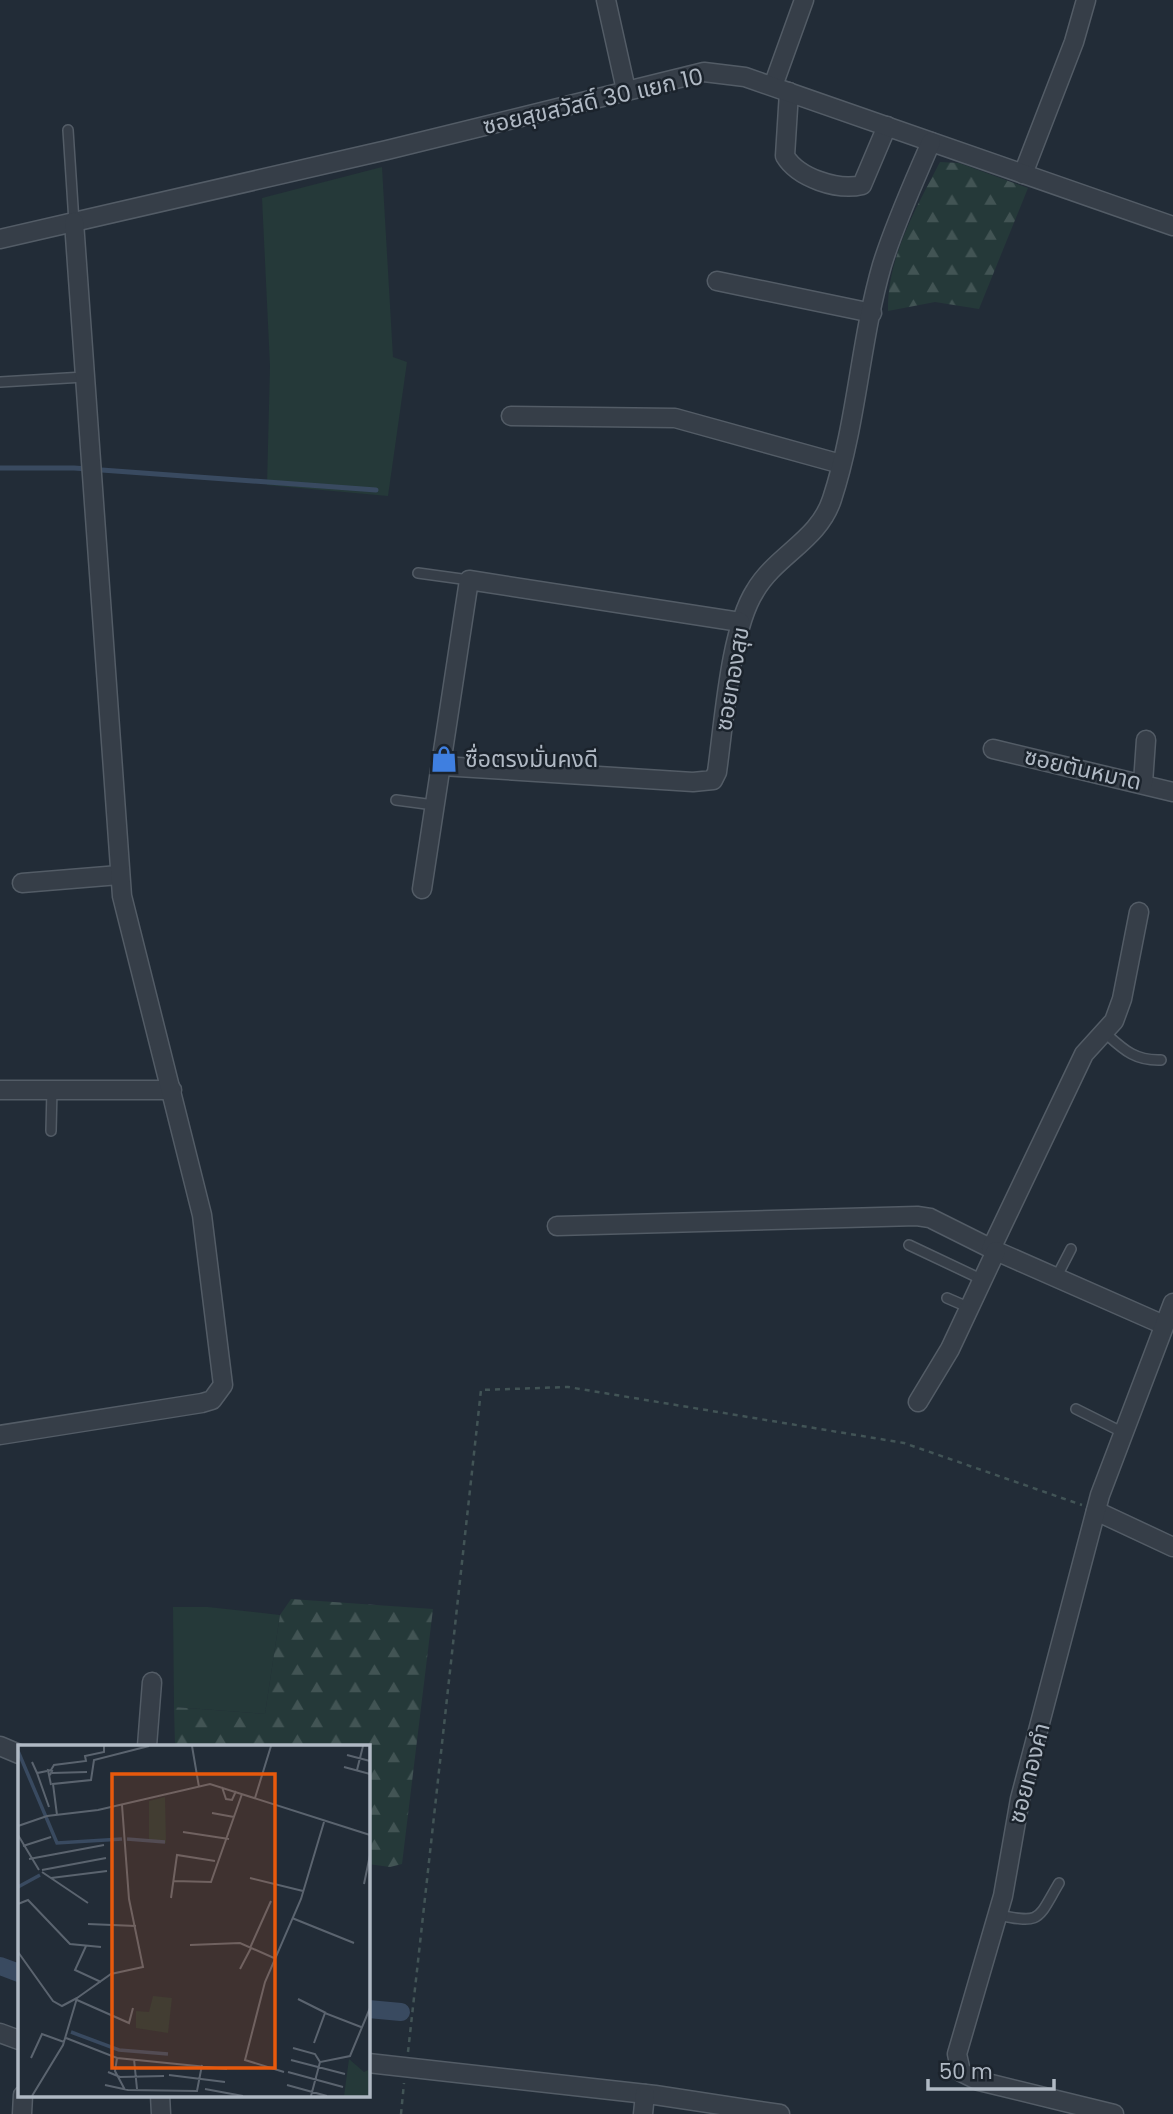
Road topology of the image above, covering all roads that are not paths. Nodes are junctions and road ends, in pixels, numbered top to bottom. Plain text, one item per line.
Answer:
1 (606, 0) edge
2 (804, 0) edge
3 (1086, 0) edge
4 (781, 89) junction
5 (626, 90) junction
6 (887, 126) junction
7 (68, 130) dead end
8 (931, 142) junction
9 (1023, 174) junction
10 (1171, 220) edge
11 (74, 222) junction
12 (0, 239) edge
13 (717, 281) dead end
14 (873, 313) junction
15 (84, 377) junction
16 (0, 382) edge
17 (511, 416) dead end
18 (841, 464) junction
19 (418, 573) dead end
20 (469, 580) junction
21 (740, 622) junction
22 (1146, 740) dead end
23 (993, 749) dead end
24 (442, 766) junction
25 (1143, 783) junction
26 (1173, 792) edge
27 (396, 800) dead end
28 (434, 805) junction
29 (120, 875) junction
30 (22, 883) dead end
31 (422, 890) dead end
32 (1139, 912) dead end
33 (1104, 1032) junction
34 (1161, 1060) dead end
35 (52, 1089) junction
36 (0, 1090) edge
37 (172, 1090) junction
38 (51, 1130) dead end
39 (557, 1226) dead end
40 (909, 1245) dead end
41 (1071, 1249) dead end
42 (993, 1250) junction
43 (1056, 1278) junction
44 (983, 1280) junction
45 (947, 1298) dead end
46 (1173, 1303) edge
47 (970, 1308) junction
48 (1164, 1325) junction
49 (918, 1402) dead end
50 (1076, 1409) dead end
51 (1125, 1434) junction
52 (0, 1435) edge
53 (1097, 1506) junction
54 (1173, 1547) edge
55 (152, 1682) dead end
56 (147, 1745) edge
57 (0, 1746) edge
58 (18, 1754) edge
59 (1059, 1883) dead end
60 (998, 1915) junction
61 (0, 2033) edge
62 (18, 2040) edge
63 (369, 2063) edge
64 (645, 2094) junction
65 (23, 2096) edge
66 (160, 2096) edge
67 (22, 2114) edge
68 (161, 2114) edge
69 (643, 2114) edge
70 (780, 2114) edge
71 (1114, 2114) edge

1 - 5 street
2 - 4 street
3 - 9 street
4 - 5 street, ซอยสุขสวัสดิ์ 30 แยก 10
4 - 6 street, ซอยสุขสวัสดิ์ 30 แยก 10
4 - 6 street
5 - 11 street, ซอยสุขสวัสดิ์ 30 แยก 10
6 - 8 street, ซอยสุขสวัสดิ์ 30 แยก 10
7 - 11 lane
8 - 9 street, ซอยสุขสวัสดิ์ 30 แยก 10
8 - 14 street, ซอยทองสุข
9 - 10 street, ซอยสุขสวัสดิ์ 30 แยก 10
11 - 12 street, ซอยสุขสวัสดิ์ 30 แยก 10
11 - 15 street
13 - 14 street
14 - 18 street, ซอยทองสุข
15 - 16 lane
15 - 29 street
17 - 18 street
18 - 21 street, ซอยทองสุข
19 - 20 lane
20 - 21 street
20 - 24 street
21 - 24 street, ซอยทองสุข
22 - 25 street
23 - 25 street, ซอยตันหมาด
24 - 28 street
25 - 26 street, ซอยตันหมาด
27 - 28 lane
28 - 31 street
29 - 30 street
29 - 37 street
32 - 33 street
33 - 34 lane
33 - 42 street
35 - 36 street
35 - 37 street
35 - 38 lane
37 - 52 street
39 - 42 street
40 - 44 lane
41 - 43 lane
42 - 43 street
42 - 44 street
43 - 48 street
44 - 47 street
45 - 47 lane
46 - 48 street, ซอยทองคำ
47 - 49 street
48 - 51 street, ซอยทองคำ
50 - 51 lane
51 - 53 street, ซอยทองคำ
53 - 54 street
53 - 60 street, ซอยทองคำ
55 - 56 street
57 - 58 street
59 - 60 lane
60 - 71 street, ซอยทองคำ
61 - 62 street
63 - 64 street
64 - 69 street
64 - 70 street
65 - 67 street
66 - 68 street

